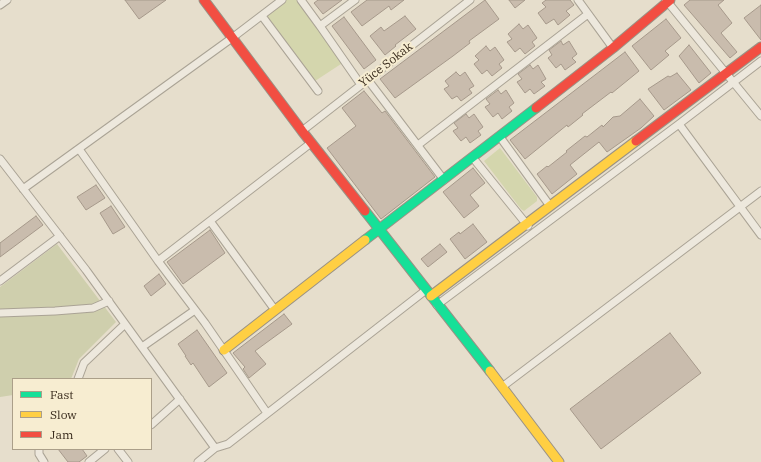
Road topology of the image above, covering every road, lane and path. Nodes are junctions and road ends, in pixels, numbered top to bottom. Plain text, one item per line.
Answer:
1 (7, 0) edge
2 (204, 0) edge
3 (282, 0) edge
4 (301, 0) edge
5 (355, 0) edge
6 (470, 0) edge
7 (578, 0) edge
8 (668, 1) edge
9 (0, 5) edge
10 (588, 14) junction
11 (262, 16) junction
12 (320, 26) junction
13 (232, 38) junction
14 (761, 47) edge
15 (613, 48) junction
16 (761, 61) edge
17 (725, 74) junction
18 (368, 80) junction
19 (733, 83) junction
20 (361, 85) junction
21 (318, 90) dead end
22 (761, 116) edge
23 (679, 124) junction
24 (302, 131) junction
25 (500, 137) junction
26 (311, 142) junction
27 (418, 145) junction
28 (79, 149) junction
29 (473, 158) junction
30 (0, 160) edge
31 (444, 180) junction
32 (23, 189) junction
33 (761, 191) edge
34 (550, 206) junction
35 (740, 206) junction
36 (210, 220) junction
37 (526, 224) junction
38 (380, 230) junction
39 (533, 232) junction
40 (761, 235) edge
41 (60, 236) junction
42 (158, 261) junction
43 (0, 281) edge
44 (429, 293) junction
45 (109, 301) junction
46 (437, 305) junction
47 (195, 310) junction
48 (275, 310) junction
49 (0, 313) edge
50 (125, 324) junction
51 (142, 347) junction
52 (224, 350) junction
53 (78, 378) edge
54 (502, 387) junction
55 (180, 399) junction
56 (267, 413) junction
57 (152, 424) edge
58 (215, 448) junction
59 (38, 450) edge
60 (104, 450) edge
61 (121, 450) edge
62 (44, 462) edge
63 (89, 462) edge
64 (128, 462) edge
65 (198, 462) edge
66 (559, 462) edge

1 - 9 street
2 - 13 street
3 - 11 street
4 - 12 street
5 - 12 street
6 - 18 street, Yüce Sokak
7 - 10 street
8 - 15 street
8 - 17 street
10 - 15 street
10 - 27 street
11 - 13 street
11 - 21 street
12 - 20 street
13 - 24 street
13 - 28 street
14 - 17 street
15 - 25 street
16 - 19 street
17 - 19 street
17 - 34 street
18 - 20 street, Yüce Sokak
18 - 27 street
19 - 22 street
19 - 23 street
20 - 24 street, Yüce Sokak
23 - 35 street
23 - 39 street
24 - 26 street
25 - 29 street
25 - 34 street
26 - 36 street
26 - 38 street
27 - 31 street
28 - 32 street
28 - 42 street
29 - 31 street
29 - 37 street
30 - 32 street
31 - 38 street
32 - 41 street
33 - 35 street
34 - 37 street
35 - 40 street
35 - 54 street
36 - 42 street
36 - 48 street
37 - 39 street
37 - 44 street
38 - 44 street
38 - 48 street
39 - 46 street
41 - 43 street
41 - 45 street
42 - 47 street
44 - 46 street
44 - 56 street
45 - 49 street
45 - 50 street
46 - 54 street
47 - 51 street
47 - 52 street
48 - 52 street
50 - 51 street
50 - 53 street
51 - 55 street
52 - 56 street
54 - 66 street
55 - 57 street
55 - 58 street
56 - 58 street
58 - 65 street
59 - 62 street
60 - 63 street
61 - 64 street

